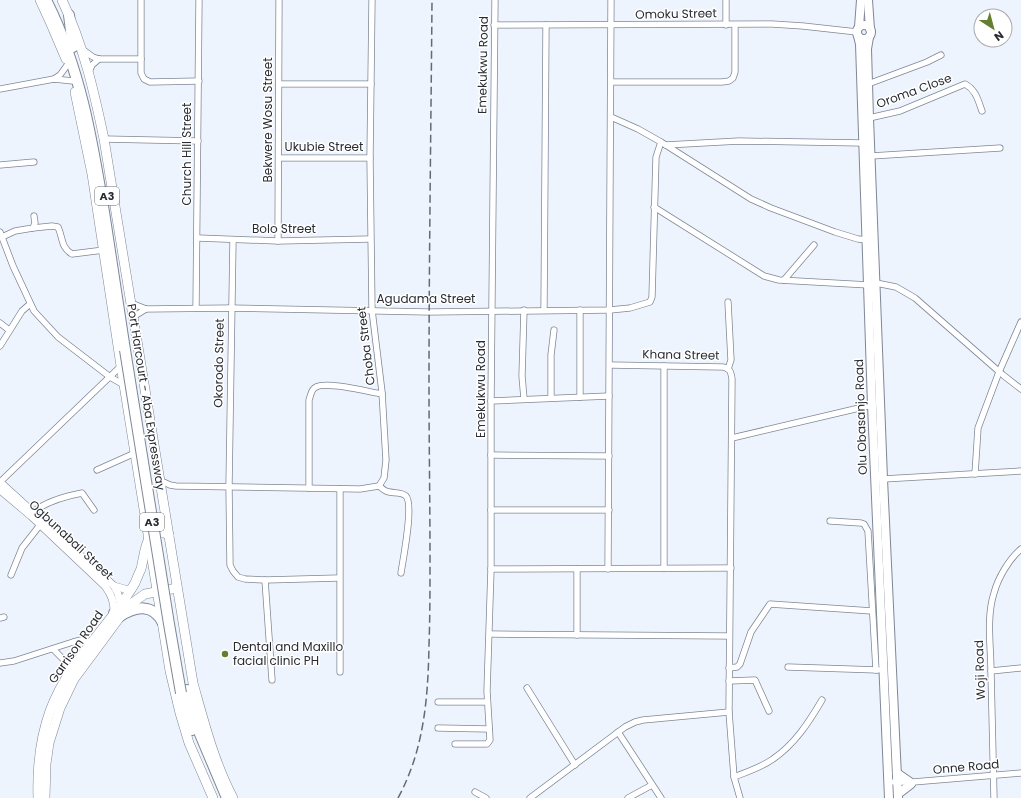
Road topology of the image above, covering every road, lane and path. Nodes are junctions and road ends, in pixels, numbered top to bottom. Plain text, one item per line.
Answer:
1 (40, 0) edge
2 (46, 0) edge
3 (54, 0) edge
4 (62, 0) edge
5 (141, 0) edge
6 (199, 0) edge
7 (279, 0) edge
8 (372, 0) edge
9 (495, 0) edge
10 (611, 0) edge
11 (726, 0) edge
12 (861, 0) edge
13 (868, 0) edge
14 (69, 15) joint
15 (51, 24) joint
16 (726, 24) junction
17 (735, 24) junction
18 (494, 25) junction
19 (546, 25) junction
20 (611, 26) junction
21 (858, 32) junction
22 (870, 33) junction
23 (77, 47) junction
24 (940, 55) dead end
25 (99, 59) junction
26 (141, 59) junction
27 (70, 65) junction
28 (89, 72) junction
29 (54, 79) junction
30 (73, 81) junction
31 (198, 81) junction
32 (611, 82) junction
33 (279, 84) junction
34 (371, 84) junction
35 (868, 84) junction
36 (0, 89) edge
37 (982, 111) dead end
38 (611, 116) junction
39 (869, 118) junction
40 (104, 139) junction
41 (198, 141) junction
42 (663, 143) junction
43 (863, 143) junction
44 (1000, 148) dead end
45 (871, 156) junction
46 (278, 158) junction
47 (370, 158) junction
48 (34, 162) dead end
49 (0, 165) edge
50 (654, 207) junction
51 (34, 216) dead end
52 (33, 228) junction
53 (1, 235) edge
54 (198, 238) junction
55 (370, 239) junction
56 (233, 240) junction
57 (867, 240) junction
58 (278, 241) junction
59 (814, 245) dead end
60 (104, 250) junction
61 (784, 280) junction
62 (872, 284) junction
63 (728, 302) dead end
64 (131, 303) junction
65 (30, 304) junction
66 (196, 308) junction
67 (231, 308) junction
68 (146, 309) junction
69 (372, 310) junction
70 (492, 310) junction
71 (524, 310) junction
72 (544, 310) junction
73 (580, 310) junction
74 (610, 310) junction
75 (133, 317) junction
76 (1021, 322) edge
77 (0, 323) edge
78 (9, 330) junction
79 (554, 330) dead end
80 (0, 346) edge
81 (128, 349) junction
82 (610, 365) junction
83 (121, 366) junction
84 (664, 366) junction
85 (728, 369) junction
86 (999, 372) junction
87 (110, 377) junction
88 (124, 385) junction
89 (1021, 388) edge
90 (382, 394) junction
91 (609, 396) junction
92 (580, 397) junction
93 (551, 398) junction
94 (524, 399) junction
95 (491, 401) junction
96 (872, 405) junction
97 (732, 438) junction
98 (135, 453) junction
99 (491, 455) junction
100 (609, 456) junction
101 (97, 470) dead end
102 (1021, 471) edge
103 (975, 474) junction
104 (883, 479) junction
105 (159, 480) junction
106 (0, 482) edge
107 (176, 486) junction
108 (229, 486) junction
109 (379, 486) junction
110 (309, 488) junction
111 (340, 489) junction
112 (0, 490) edge
113 (162, 497) junction
114 (94, 510) dead end
115 (491, 510) junction
116 (609, 510) junction
117 (33, 512) junction
118 (830, 521) dead end
119 (40, 526) junction
120 (169, 535) junction
121 (149, 539) junction
122 (1021, 549) edge
123 (664, 568) junction
124 (731, 568) junction
125 (491, 569) junction
126 (577, 569) junction
127 (608, 569) junction
128 (401, 573) dead end
129 (11, 575) dead end
130 (339, 578) junction
131 (265, 580) junction
132 (114, 586) junction
133 (177, 588) junction
134 (131, 589) junction
135 (157, 591) junction
136 (121, 603) junction
137 (872, 611) junction
138 (116, 615) junction
139 (163, 623) junction
140 (490, 634) junction
141 (577, 635) junction
142 (729, 636) junction
143 (91, 642) junction
144 (53, 649) junction
145 (0, 663) edge
146 (788, 667) dead end
147 (729, 668) junction
148 (1021, 668) edge
149 (880, 670) junction
150 (70, 671) junction
151 (991, 671) junction
152 (340, 672) dead end
153 (272, 680) dead end
154 (729, 680) junction
155 (527, 688) dead end
156 (184, 692) junction
157 (822, 700) dead end
158 (438, 702) dead end
159 (487, 702) junction
160 (769, 711) dead end
161 (729, 712) junction
162 (438, 728) dead end
163 (489, 729) junction
164 (618, 732) junction
165 (455, 744) dead end
166 (575, 764) junction
167 (897, 773) junction
168 (1021, 773) edge
169 (994, 775) junction
170 (734, 777) junction
171 (911, 783) junction
172 (888, 784) junction
173 (652, 785) junction
174 (898, 790) edge
175 (475, 792) dead end
176 (38, 798) edge
177 (45, 798) edge
178 (213, 798) edge
179 (220, 798) edge
180 (227, 798) edge
181 (233, 798) edge
182 (486, 798) edge
183 (530, 798) edge
184 (628, 798) edge
185 (661, 798) edge
186 (740, 798) edge
187 (889, 798) edge
188 (994, 798) edge

1 - 15 main road
2 - 27 highway, Port Harcourt - Aba Expressway / A3
3 - 23 highway, Port Harcourt - Aba Expressway / A3
4 - 14 main road
5 - 26 street
6 - 31 street, Church Hill Street
7 - 33 street, Bekwere Wosu Street
8 - 34 street, Choba Street
9 - 18 street, Emekukwu Road
10 - 20 street
11 - 16 street
12 - 21 main road, Olu Obasanjo Road
13 - 22 main road, Olu Obasanjo Road
14 - 23 highway
15 - 27 highway
16 - 17 street, Omoku Street
16 - 20 street, Omoku Street
17 - 21 street, Omoku Street
17 - 32 street
18 - 19 street, Omoku Street
18 - 70 street, Emekukwu Road
19 - 20 street, Omoku Street
19 - 72 street
20 - 32 street
21 - 22 main road
21 - 22 main road
21 - 43 main road, Olu Obasanjo Road
22 - 35 main road, Olu Obasanjo Road
23 - 25 street
23 - 28 main road
23 - 81 highway, Port Harcourt - Aba Expressway / A3
24 - 35 street
25 - 26 street
25 - 28 street
26 - 31 street
27 - 29 street
27 - 30 main road
27 - 81 highway, Port Harcourt - Aba Expressway / A3
28 - 40 main road
29 - 30 street
29 - 36 street
30 - 60 main road
31 - 41 street, Church Hill Street
32 - 38 street
33 - 34 street
33 - 46 street, Bekwere Wosu Street
34 - 47 street, Choba Street
35 - 39 main road, Olu Obasanjo Road
37 - 39 street, Oroma Close
38 - 42 street
38 - 74 street
39 - 45 main road, Olu Obasanjo Road
40 - 41 street
40 - 64 main road
41 - 54 street, Church Hill Street
42 - 43 street
42 - 50 street
42 - 57 street
43 - 57 main road, Olu Obasanjo Road
44 - 45 street
45 - 62 main road, Olu Obasanjo Road
46 - 47 street, Ukubie Street
46 - 58 street, Bekwere Wosu Street
47 - 55 street, Choba Street
48 - 49 street
50 - 61 street
50 - 74 street, Agudama Street
51 - 52 street
52 - 53 street
52 - 60 street
53 - 65 street
54 - 56 street, Bolo Street
54 - 66 street, Church Hill Street
55 - 58 street, Bolo Street
55 - 69 street, Choba Street
56 - 58 street, Bolo Street
56 - 67 street, Okorodo Street
57 - 62 main road, Olu Obasanjo Road
59 - 61 street
60 - 83 main road
61 - 62 street
62 - 86 street
62 - 96 main road, Olu Obasanjo Road
62 - 104 main road, Olu Obasanjo Road
63 - 85 street
64 - 68 street
64 - 75 main road
65 - 78 street
65 - 87 street
66 - 67 street, Agudama Street
66 - 68 street, Agudama Street
67 - 69 street, Agudama Street
67 - 108 street, Okorodo Street
68 - 75 street
69 - 70 street, Agudama Street
69 - 90 street, Choba Street
70 - 71 street, Agudama Street
70 - 95 street, Emekukwu Road
71 - 72 street, Agudama Street
71 - 94 street
72 - 73 street, Agudama Street
73 - 74 street, Agudama Street
73 - 92 street
74 - 82 street
75 - 105 main road
76 - 86 street
77 - 78 street
78 - 80 street
79 - 93 street
81 - 156 highway, Port Harcourt - Aba Expressway / A3
82 - 84 street, Khana Street
82 - 91 street
83 - 87 street
83 - 88 main road
84 - 85 street, Khana Street
84 - 123 street
85 - 97 street, Khana Street
86 - 89 street
86 - 103 street
87 - 88 street
87 - 106 street
88 - 98 main road
90 - 109 street, Choba Street
90 - 110 street
91 - 92 street
91 - 100 street
92 - 93 street
93 - 94 street
94 - 95 street
95 - 99 street, Emekukwu Road
96 - 97 street
96 - 149 main road, Olu Obasanjo Road
97 - 124 street, Khana Street
98 - 101 street
98 - 121 main road
99 - 100 street
99 - 115 street, Emekukwu Road
100 - 116 street
102 - 103 street
103 - 104 street
104 - 167 main road, Olu Obasanjo Road
105 - 107 street
105 - 113 main road
106 - 117 street, Ogbunabali Street
107 - 108 street
107 - 113 street
108 - 110 street
108 - 131 street, Okorodo Street
109 - 111 street
109 - 128 street
110 - 111 street
111 - 130 street
112 - 119 street, Ogbunabali Street
113 - 120 main road
114 - 117 street
115 - 116 street
115 - 125 street, Emekukwu Road
116 - 127 street
117 - 132 street, Ogbunabali Street
118 - 137 street
119 - 129 street
119 - 138 street, Ogbunabali Street
120 - 121 main road
120 - 133 main road
121 - 134 main road, Garrison Road
121 - 135 main road
122 - 151 street, Woji Road
123 - 124 street
123 - 127 street
124 - 142 street, Khana Street
125 - 126 street
125 - 140 street, Emekukwu Road
126 - 127 street
126 - 141 street
130 - 131 street, Okorodo Street
130 - 152 street
131 - 153 street
132 - 134 street, Ogbunabali Street
132 - 136 street, Ogbunabali Street
133 - 135 main road, Garrison Road
133 - 181 main road
134 - 136 main road, Garrison Road
135 - 138 main road, Garrison Road
135 - 139 main road
136 - 138 main road, Garrison Road
137 - 147 street
137 - 149 street
138 - 139 highway
138 - 143 main road, Garrison Road
138 - 177 main road, Garrison Road
139 - 178 main road
140 - 141 street
140 - 159 street, Emekukwu Road
141 - 142 street
142 - 147 street, Khana Street
143 - 144 street
143 - 150 main road, Garrison Road
144 - 145 street
144 - 150 street
146 - 149 street
147 - 154 street, Khana Street
148 - 151 street
149 - 172 main road, Olu Obasanjo Road
150 - 176 main road, Garrison Road
151 - 169 street, Woji Road
154 - 160 street
154 - 161 street, Khana Street
155 - 166 street
156 - 179 highway, Port Harcourt - Aba Expressway / A3
156 - 180 highway, Port Harcourt - Aba Expressway / A3
157 - 170 street
158 - 159 street
159 - 163 street, Emekukwu Road
161 - 164 street
161 - 170 street, Khana Street
162 - 163 street
163 - 165 street, Emekukwu Road
164 - 166 street
164 - 173 street
166 - 183 street
167 - 171 main road
167 - 174 main road, Olu Obasanjo Road
168 - 169 street, Onne Road
169 - 171 street, Onne Road
169 - 188 street, Woji Road
170 - 186 street, Khana Street
171 - 174 main road
171 - 174 street, Onne Road
172 - 174 street, Onne Road
172 - 187 main road, Olu Obasanjo Road
173 - 184 street
173 - 185 street
175 - 182 street

